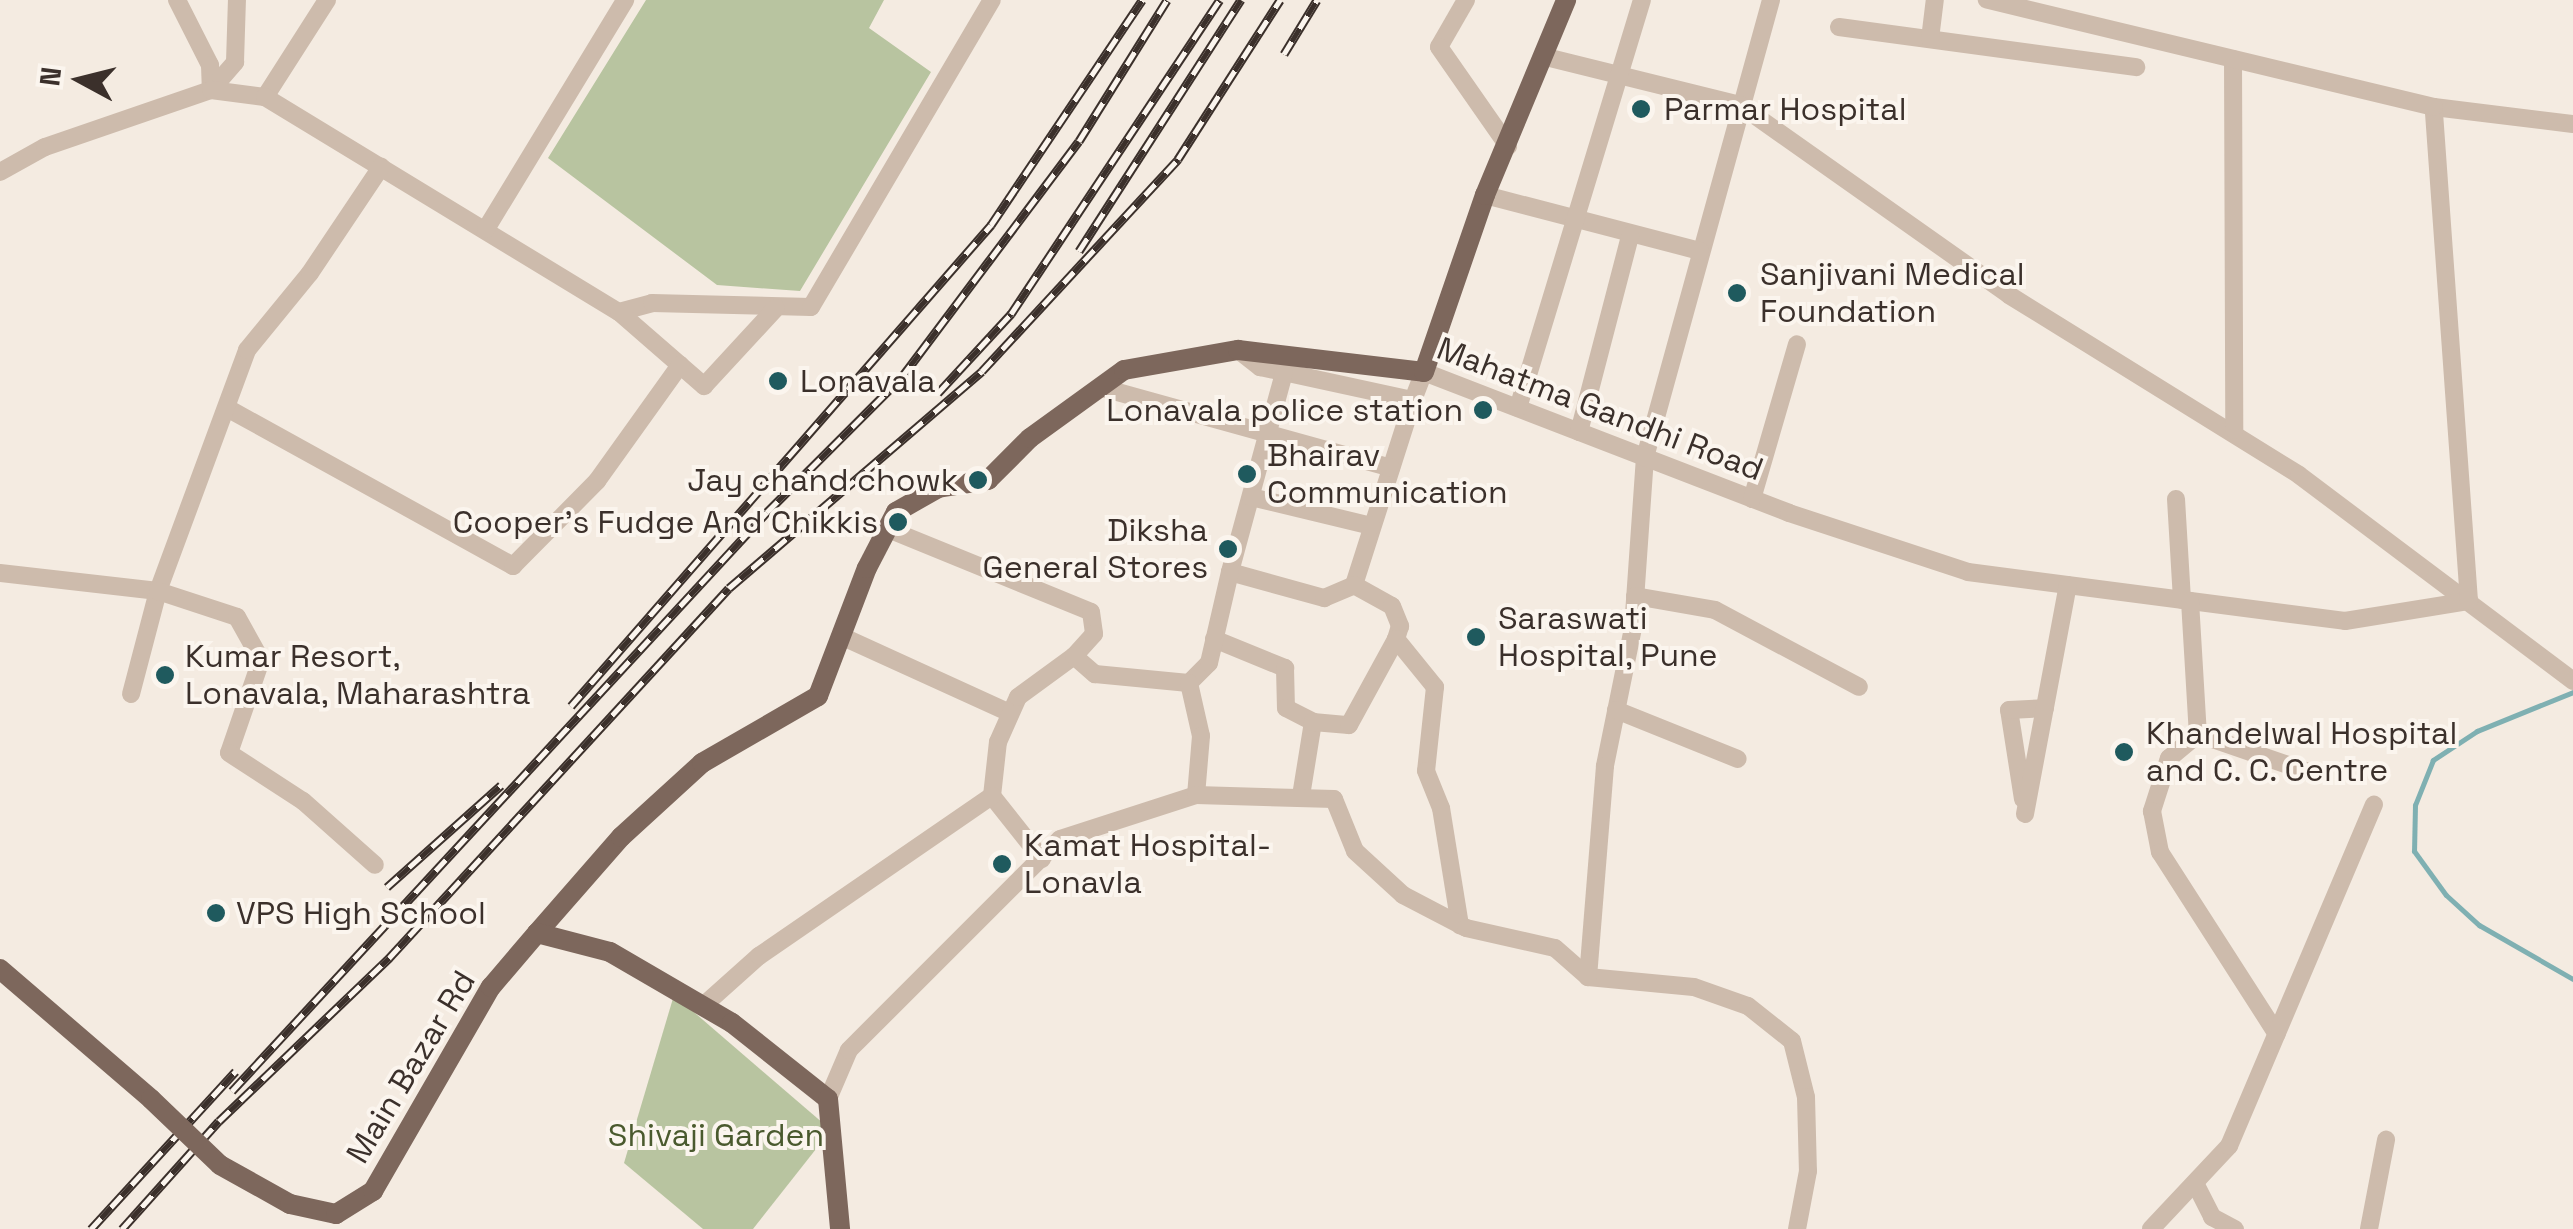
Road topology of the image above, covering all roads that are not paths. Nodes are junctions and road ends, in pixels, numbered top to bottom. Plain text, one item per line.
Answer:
1 (177, 0) edge
2 (237, 0) edge
3 (327, 0) edge
4 (624, 0) edge
5 (992, 0) edge
6 (1466, 0) edge
7 (1566, 0) edge
8 (1642, 0) edge
9 (1771, 0) edge
10 (1935, 0) edge
11 (1987, 0) edge
12 (1839, 27) dead end
13 (1930, 40) junction
14 (1546, 58) junction
15 (2233, 58) junction
16 (2136, 67) dead end
17 (1618, 74) junction
18 (211, 90) junction
19 (265, 97) junction
20 (1740, 105) junction
21 (2434, 107) junction
22 (2573, 124) edge
23 (1508, 146) junction
24 (382, 167) junction
25 (0, 172) edge
26 (1485, 195) junction
27 (1574, 223) junction
28 (486, 229) junction
29 (1630, 236) junction
30 (1700, 251) junction
31 (776, 308) junction
32 (619, 312) junction
33 (1796, 344) dead end
34 (1238, 350) junction
35 (680, 365) junction
36 (1424, 372) junction
37 (1284, 373) junction
38 (1103, 388) junction
39 (1414, 400) junction
40 (227, 408) junction
41 (1518, 408) junction
42 (2234, 430) junction
43 (1579, 432) junction
44 (1268, 436) junction
45 (1645, 457) junction
46 (1390, 468) junction
47 (1251, 497) junction
48 (1752, 499) junction
49 (2176, 499) dead end
50 (1372, 526) junction
51 (888, 529) junction
52 (0, 572) edge
53 (1230, 572) junction
54 (1354, 585) junction
55 (2068, 585) junction
56 (158, 591) junction
57 (1636, 596) junction
58 (2186, 600) junction
59 (2469, 601) junction
60 (842, 636) junction
61 (1214, 639) junction
62 (1396, 639) junction
63 (1074, 656) junction
64 (2569, 678) edge
65 (1189, 683) junction
66 (1858, 686) dead end
67 (131, 694) dead end
68 (2045, 708) junction
69 (1616, 710) junction
70 (1010, 713) junction
71 (1313, 722) junction
72 (2198, 734) junction
73 (1738, 759) dead end
74 (2311, 773) dead end
75 (1196, 795) junction
76 (992, 796) junction
77 (1301, 796) junction
78 (2374, 804) dead end
79 (1042, 858) junction
80 (375, 865) dead end
81 (1460, 924) junction
82 (537, 933) junction
83 (0, 969) edge
84 (1588, 978) junction
85 (703, 1006) junction
86 (2277, 1034) junction
87 (828, 1099) junction
88 (2386, 1140) dead end
89 (2196, 1185) junction
90 (840, 1229) edge
91 (1797, 1229) edge
92 (2151, 1229) edge
93 (2235, 1229) edge
94 (2370, 1229) edge

1 - 18 street
2 - 18 street
3 - 19 street
4 - 28 street
5 - 31 street
6 - 23 street
7 - 14 main road
8 - 17 street
9 - 20 street
10 - 13 street
11 - 15 street
12 - 13 street
13 - 16 street
14 - 17 street
14 - 23 main road
15 - 21 street
15 - 42 street
17 - 20 street
17 - 27 street
18 - 19 street
18 - 25 street
19 - 24 street
20 - 30 street
20 - 42 street
21 - 22 street
21 - 59 street
23 - 26 main road
24 - 28 street
24 - 40 street
26 - 27 street
26 - 36 main road
27 - 29 street
27 - 41 street
28 - 32 street
29 - 30 street
29 - 43 street
30 - 45 street
31 - 32 street
31 - 35 street
32 - 35 street
33 - 48 street
34 - 36 main road, Mahatma Gandhi Road
34 - 37 street
34 - 38 main road, Mahatma Gandhi Road
35 - 40 street
36 - 39 street
36 - 41 street, Mahatma Gandhi Road
37 - 39 street
37 - 44 street
38 - 44 street
38 - 51 main road, Mahatma Gandhi Road
39 - 46 street
40 - 56 street
41 - 43 street, Mahatma Gandhi Road
42 - 59 street
43 - 45 street, Mahatma Gandhi Road
44 - 46 street
44 - 47 street
45 - 48 street, Mahatma Gandhi Road
45 - 57 street
46 - 50 street
47 - 50 street
47 - 53 street
48 - 55 street, Mahatma Gandhi Road
49 - 58 street
50 - 54 street
51 - 60 main road, Mahatma Gandhi Road
51 - 63 street
52 - 56 street
53 - 54 street
53 - 61 street
54 - 62 street
55 - 58 street, Mahatma Gandhi Road
55 - 68 street
56 - 67 street
56 - 80 street
57 - 66 street
57 - 69 street
58 - 59 street, Mahatma Gandhi Road
58 - 72 street
59 - 64 street
60 - 70 street
60 - 82 main road, Mahatma Gandhi Road
61 - 65 street
61 - 71 street
62 - 71 street
62 - 81 street
63 - 65 street
63 - 70 street
65 - 75 street
68 - 68 street
69 - 73 street
69 - 84 street
70 - 76 street
71 - 77 street
72 - 74 street
72 - 86 street
75 - 77 street
75 - 79 street
76 - 79 street
76 - 85 street
77 - 81 street
78 - 86 street
79 - 87 street
81 - 84 street
82 - 83 main road, Main Bazar Rd, bridge
82 - 85 main road
84 - 91 street
85 - 87 main road
86 - 89 street
87 - 90 main road
88 - 94 street
89 - 92 street
89 - 93 street

